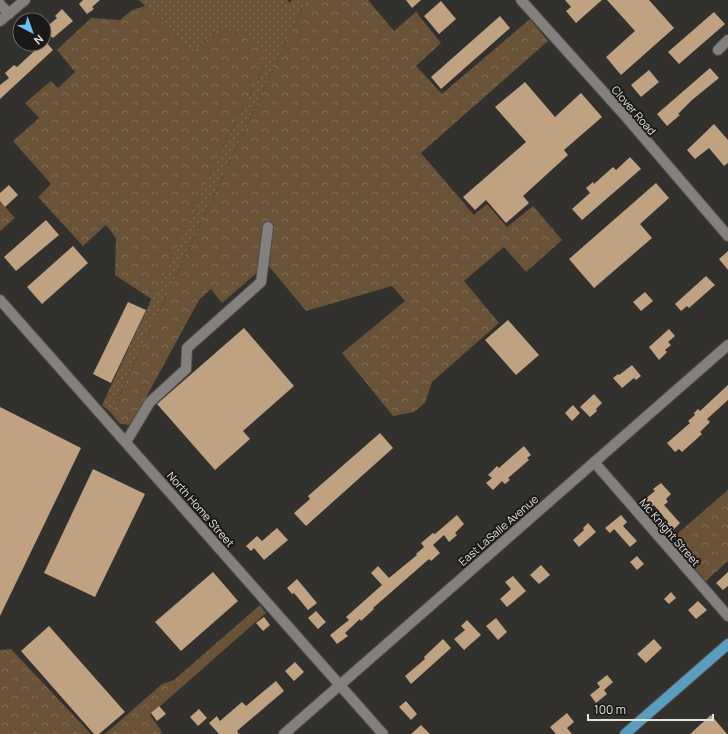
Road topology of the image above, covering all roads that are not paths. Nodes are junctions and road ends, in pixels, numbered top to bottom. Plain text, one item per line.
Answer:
1 (25, 0) edge
2 (521, 0) edge
3 (0, 4) edge
4 (9, 14) junction
5 (0, 21) edge
6 (728, 40) edge
7 (718, 50) dead end
8 (268, 227) dead end
9 (728, 236) edge
10 (0, 300) edge
11 (728, 345) edge
12 (126, 442) junction
13 (594, 462) junction
14 (728, 616) edge
15 (728, 644) edge
16 (340, 685) junction
17 (284, 734) edge
18 (383, 734) edge
19 (625, 734) edge

1 - 4 street
2 - 9 street, Clover Road
3 - 4 street
4 - 5 street
6 - 7 street
8 - 12 street
10 - 12 street, North Home Street
11 - 13 street, East LaSalle Avenue
12 - 16 street, North Home Street
13 - 14 street, Mc Knight Street
13 - 16 street, East LaSalle Avenue
15 - 19 main road
16 - 17 street, East LaSalle Avenue
16 - 18 street, North Home Street

